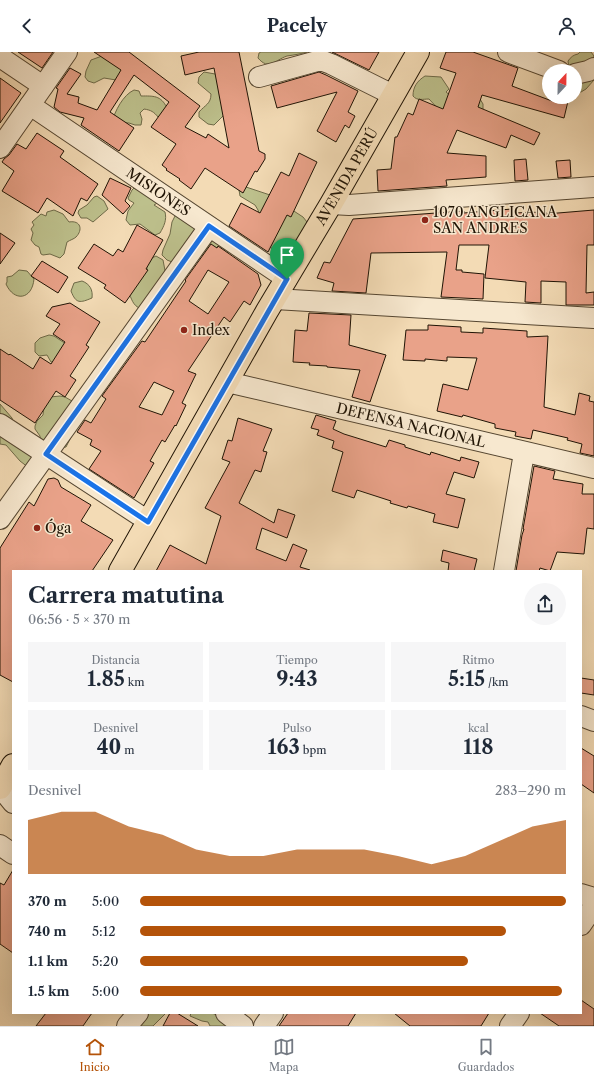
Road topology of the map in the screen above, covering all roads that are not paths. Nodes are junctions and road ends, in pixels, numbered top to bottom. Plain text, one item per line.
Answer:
1 (67, 52) edge
2 (418, 52) edge
3 (508, 52) edge
4 (0, 57) edge
5 (542, 65) edge
6 (594, 68) edge
7 (582, 72) edge
8 (259, 77) dead end
9 (43, 86) junction
10 (393, 95) junction
11 (30, 105) junction
12 (0, 148) edge
13 (594, 187) edge
14 (330, 204) junction
15 (209, 226) junction
16 (287, 279) junction
17 (275, 299) junction
18 (594, 318) edge
19 (227, 382) junction
20 (0, 424) edge
21 (524, 452) junction
22 (46, 454) junction
23 (594, 468) edge
24 (0, 519) edge
25 (148, 522) junction
26 (122, 570) edge
27 (504, 570) edge
28 (582, 716) edge
29 (594, 720) edge
30 (12, 767) edge
31 (0, 788) edge
32 (12, 802) edge
33 (582, 894) edge
34 (594, 898) edge
35 (594, 906) edge
36 (582, 924) edge
37 (137, 1014) edge
38 (227, 1014) edge
39 (272, 1014) edge
40 (518, 1014) edge
41 (127, 1026) edge
42 (243, 1026) edge
43 (264, 1026) edge
44 (510, 1026) edge

1 - 9 street
2 - 10 main road, AVENIDA PERÚ
3 - 5 street
4 - 9 street
6 - 7 street
8 - 10 street
9 - 11 street
10 - 14 main road, AVENIDA PERÚ
11 - 12 street
11 - 15 street, MISIONES
13 - 14 street
14 - 16 main road, AVENIDA PERÚ
15 - 16 street, MISIONES
15 - 22 street
16 - 17 main road, AVENIDA PERÚ
17 - 18 street
17 - 19 main road, AVENIDA PERÚ
19 - 21 street, DEFENSA NACIONAL
19 - 25 main road, AVENIDA PERÚ
20 - 22 street
21 - 23 street, DEFENSA NACIONAL
21 - 27 street
22 - 24 street
22 - 25 street
25 - 26 main road, AVENIDA PERÚ
28 - 29 street
30 - 31 main road
31 - 32 street
33 - 34 street
35 - 36 street
37 - 41 street
38 - 42 street
39 - 43 street
40 - 44 street

